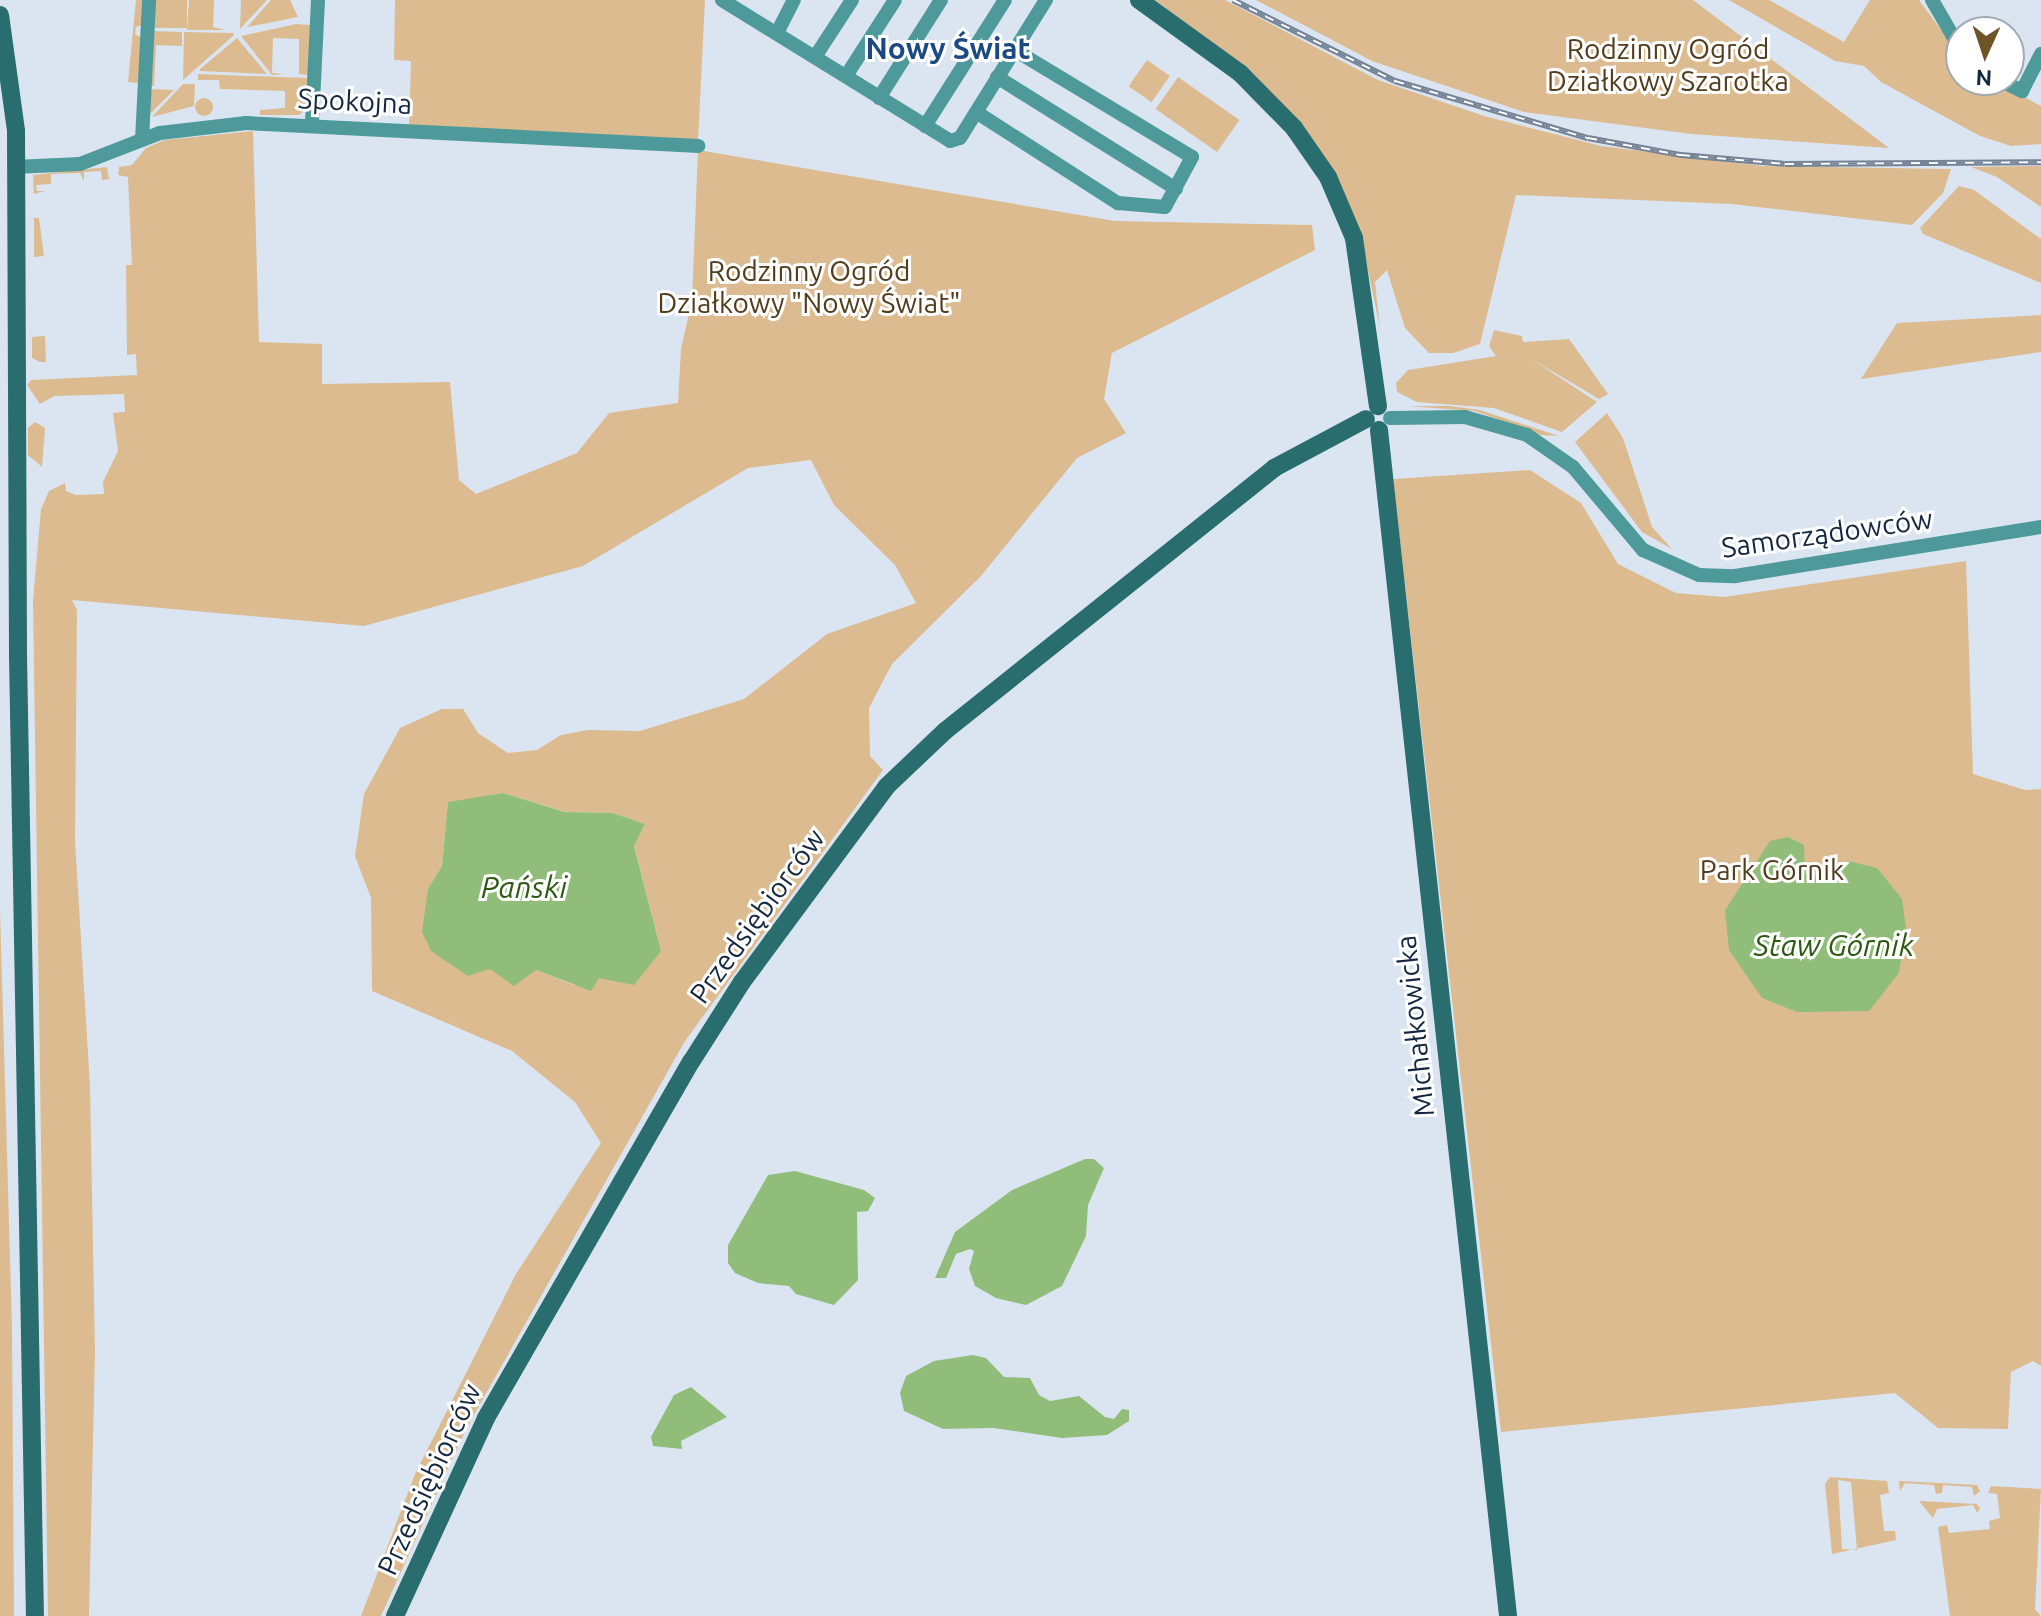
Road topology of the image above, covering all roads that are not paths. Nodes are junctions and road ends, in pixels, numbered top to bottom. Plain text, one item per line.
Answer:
1 (149, 0) edge
2 (318, 0) edge
3 (722, 0) edge
4 (794, 0) edge
5 (852, 0) edge
6 (895, 0) edge
7 (941, 0) edge
8 (1005, 0) edge
9 (1046, 0) edge
10 (1139, 0) edge
11 (1932, 0) edge
12 (746, 6) edge
13 (0, 15) edge
14 (1945, 22) edge
15 (777, 33) junction
16 (1013, 49) junction
17 (2041, 54) edge
18 (815, 57) junction
19 (846, 76) junction
20 (997, 77) junction
21 (2025, 85) edge
22 (879, 98) junction
23 (7, 110) edge
24 (976, 112) junction
25 (312, 123) junction
26 (925, 126) junction
27 (142, 140) junction
28 (698, 146) dead end
29 (15, 167) junction
30 (1176, 189) junction
31 (1378, 418) junction
32 (2041, 527) edge
33 (35, 1616) edge
34 (395, 1616) edge
35 (1508, 1616) edge

1 - 27 street
2 - 25 street
3 - 12 street
4 - 15 street
5 - 18 street
6 - 19 street
7 - 22 street
8 - 26 street
9 - 16 street
10 - 31 street, Michałkowicka
11 - 14 street
12 - 15 street
13 - 23 street
15 - 18 street
16 - 20 street
16 - 30 street
17 - 21 street
18 - 19 street
19 - 22 street
20 - 24 street
20 - 30 street
22 - 26 street
23 - 29 street
24 - 26 street
24 - 30 street
25 - 27 street, Spokojna
25 - 28 street, Spokojna
27 - 29 street, Spokojna
29 - 33 street
31 - 32 street, Samorządowców
31 - 34 street, Przedsiębiorców
31 - 35 street, Michałkowicka

